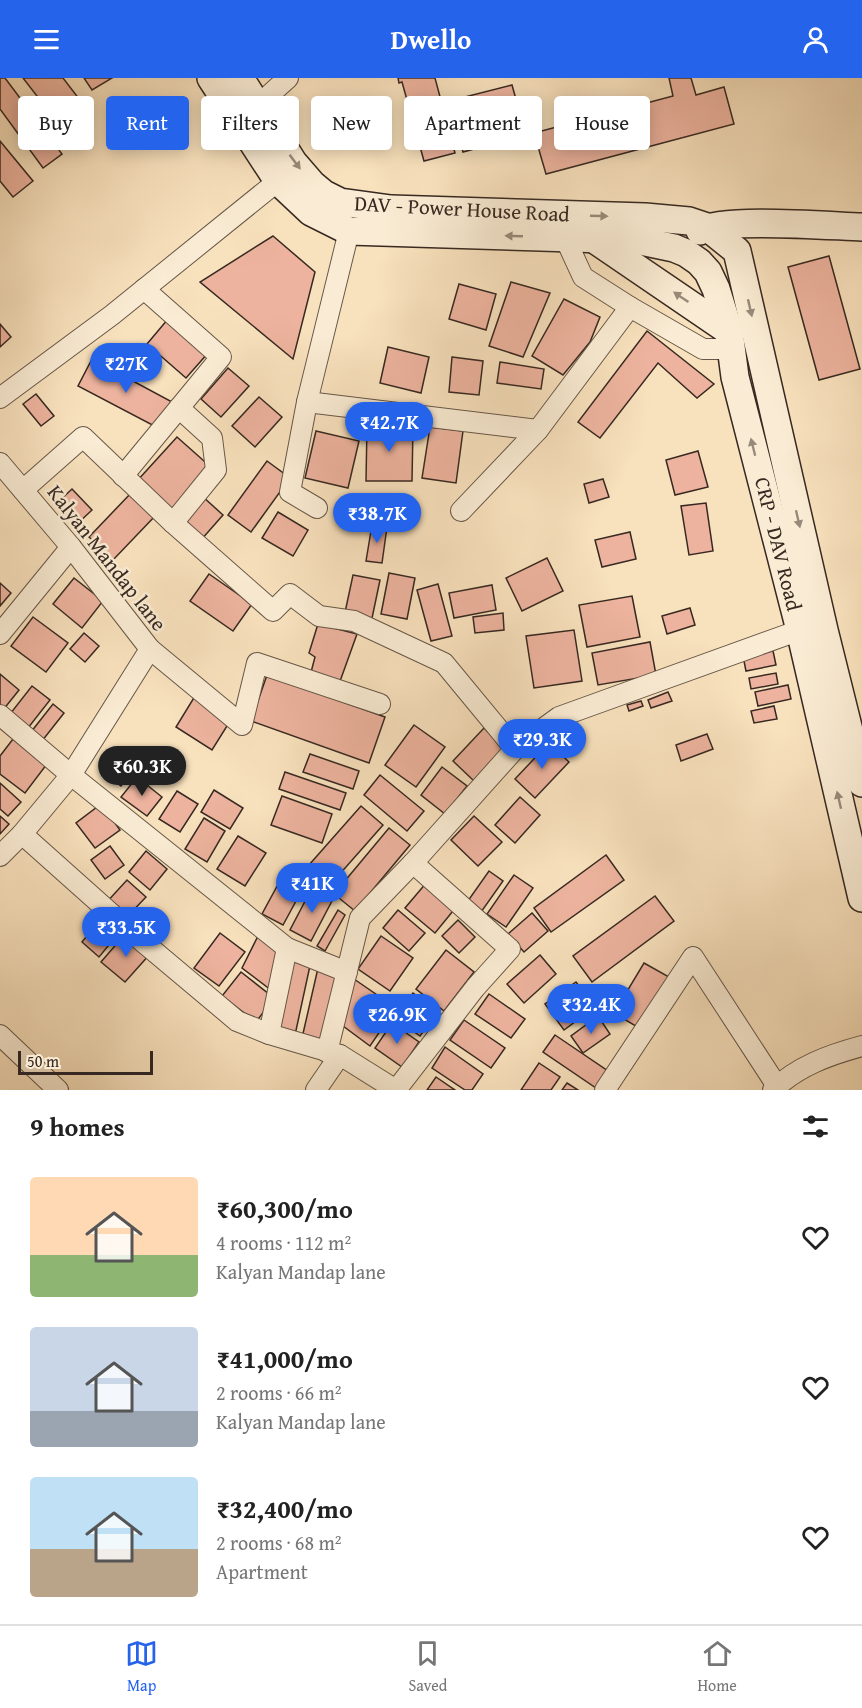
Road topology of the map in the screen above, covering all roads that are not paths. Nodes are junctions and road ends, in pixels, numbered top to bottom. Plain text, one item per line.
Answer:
1 (212, 78) edge
2 (240, 78) edge
3 (288, 78) edge
4 (251, 96) edge
5 (268, 96) edge
6 (285, 150) edge
7 (278, 181) junction
8 (707, 227) junction
9 (862, 227) edge
10 (349, 231) junction
11 (565, 238) junction
12 (594, 239) junction
13 (636, 240) joint
14 (674, 248) junction
15 (737, 251) joint
16 (144, 289) junction
17 (630, 307) junction
18 (730, 340) junction
19 (0, 398) edge
20 (307, 402) junction
21 (180, 408) junction
22 (538, 430) junction
23 (0, 463) edge
24 (123, 476) junction
25 (24, 490) junction
26 (317, 508) dead end
27 (461, 511) dead end
28 (173, 523) junction
29 (70, 547) junction
30 (800, 630) junction
31 (0, 634) edge
32 (150, 649) junction
33 (380, 704) dead end
34 (0, 715) edge
35 (515, 749) junction
36 (71, 775) junction
37 (862, 783) edge
38 (22, 834) junction
39 (0, 856) edge
40 (413, 863) junction
41 (862, 898) edge
42 (287, 948) junction
43 (347, 972) junction
44 (269, 1034) junction
45 (0, 1035) edge
46 (862, 1046) edge
47 (333, 1053) junction
48 (775, 1088) edge
49 (58, 1090) edge
50 (316, 1090) edge
51 (396, 1090) edge
52 (605, 1090) edge

1 - 7 street, DAV - Power House Road
2 - 4 street, DAV - Power House Road
3 - 5 street
6 -> 8 street, DAV - Power House Road
7 - 10 street, DAV - Power House Road
7 - 16 street
8 - 9 street
8 - 14 street
8 - 15 street, DAV - Power House Road
11 -> 10 street, DAV - Power House Road
10 - 20 street
11 - 12 street, DAV - Power House Road
11 - 17 street
12 - 13 street, DAV - Power House Road
18 -> 12 street
13 - 14 street, CRP - DAV Road
14 - 18 street, CRP - DAV Road
15 -> 37 street, CRP - DAV Road
16 - 19 street
16 - 21 street
17 - 18 street
17 - 22 street
30 -> 18 street, CRP - DAV Road
20 - 22 street
20 - 26 street
21 - 24 street
21 - 28 street
22 - 27 street
23 - 25 street, Kalyan Mandap lane
24 - 25 street
24 - 28 street
25 - 29 street, Kalyan Mandap lane
28 - 35 street
29 - 31 street
29 - 32 street, Kalyan Mandap lane
30 - 35 street
41 -> 30 street, CRP - DAV Road
32 - 33 street
32 - 36 street, Kalyan Mandap lane
34 - 36 street
35 - 40 street
36 - 38 street, Kalyan Mandap lane
36 - 42 street
38 - 39 street, Kalyan Mandap lane
38 - 44 street
40 - 43 street
40 - 51 street
42 - 43 street
42 - 44 street
43 - 47 street
44 - 47 street
45 - 49 street
46 - 48 street
47 - 50 street
47 - 51 street
48 - 52 street

